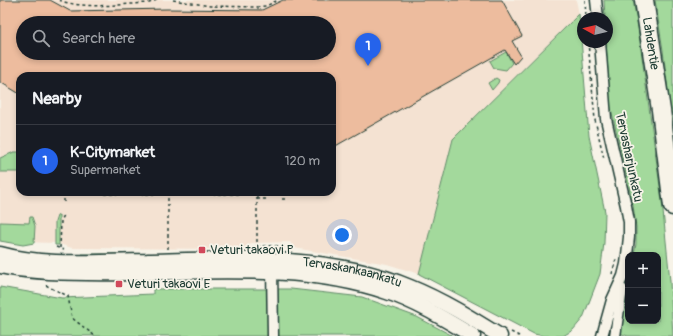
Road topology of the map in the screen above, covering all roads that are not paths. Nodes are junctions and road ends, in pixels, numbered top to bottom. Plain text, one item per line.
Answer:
1 (596, 0) edge
2 (644, 0) edge
3 (597, 12) edge
4 (600, 48) edge
5 (673, 206) edge
6 (0, 254) edge
7 (0, 266) edge
8 (272, 266) junction
9 (623, 276) junction
10 (273, 336) edge
11 (473, 336) edge
12 (500, 336) edge
13 (602, 336) edge
14 (615, 336) edge

1 - 3 street
2 - 5 highway, Lahdentie
4 - 9 street, Tervasharjunkatu
6 - 8 street, Tervaskankaankatu
7 - 8 street, Tervaskankaankatu
8 - 10 street
8 - 11 street, Tervaskankaankatu
8 - 12 street, Tervaskankaankatu
9 - 13 street, Tervasharjunkatu
9 - 14 street, Tervasharjunkatu

